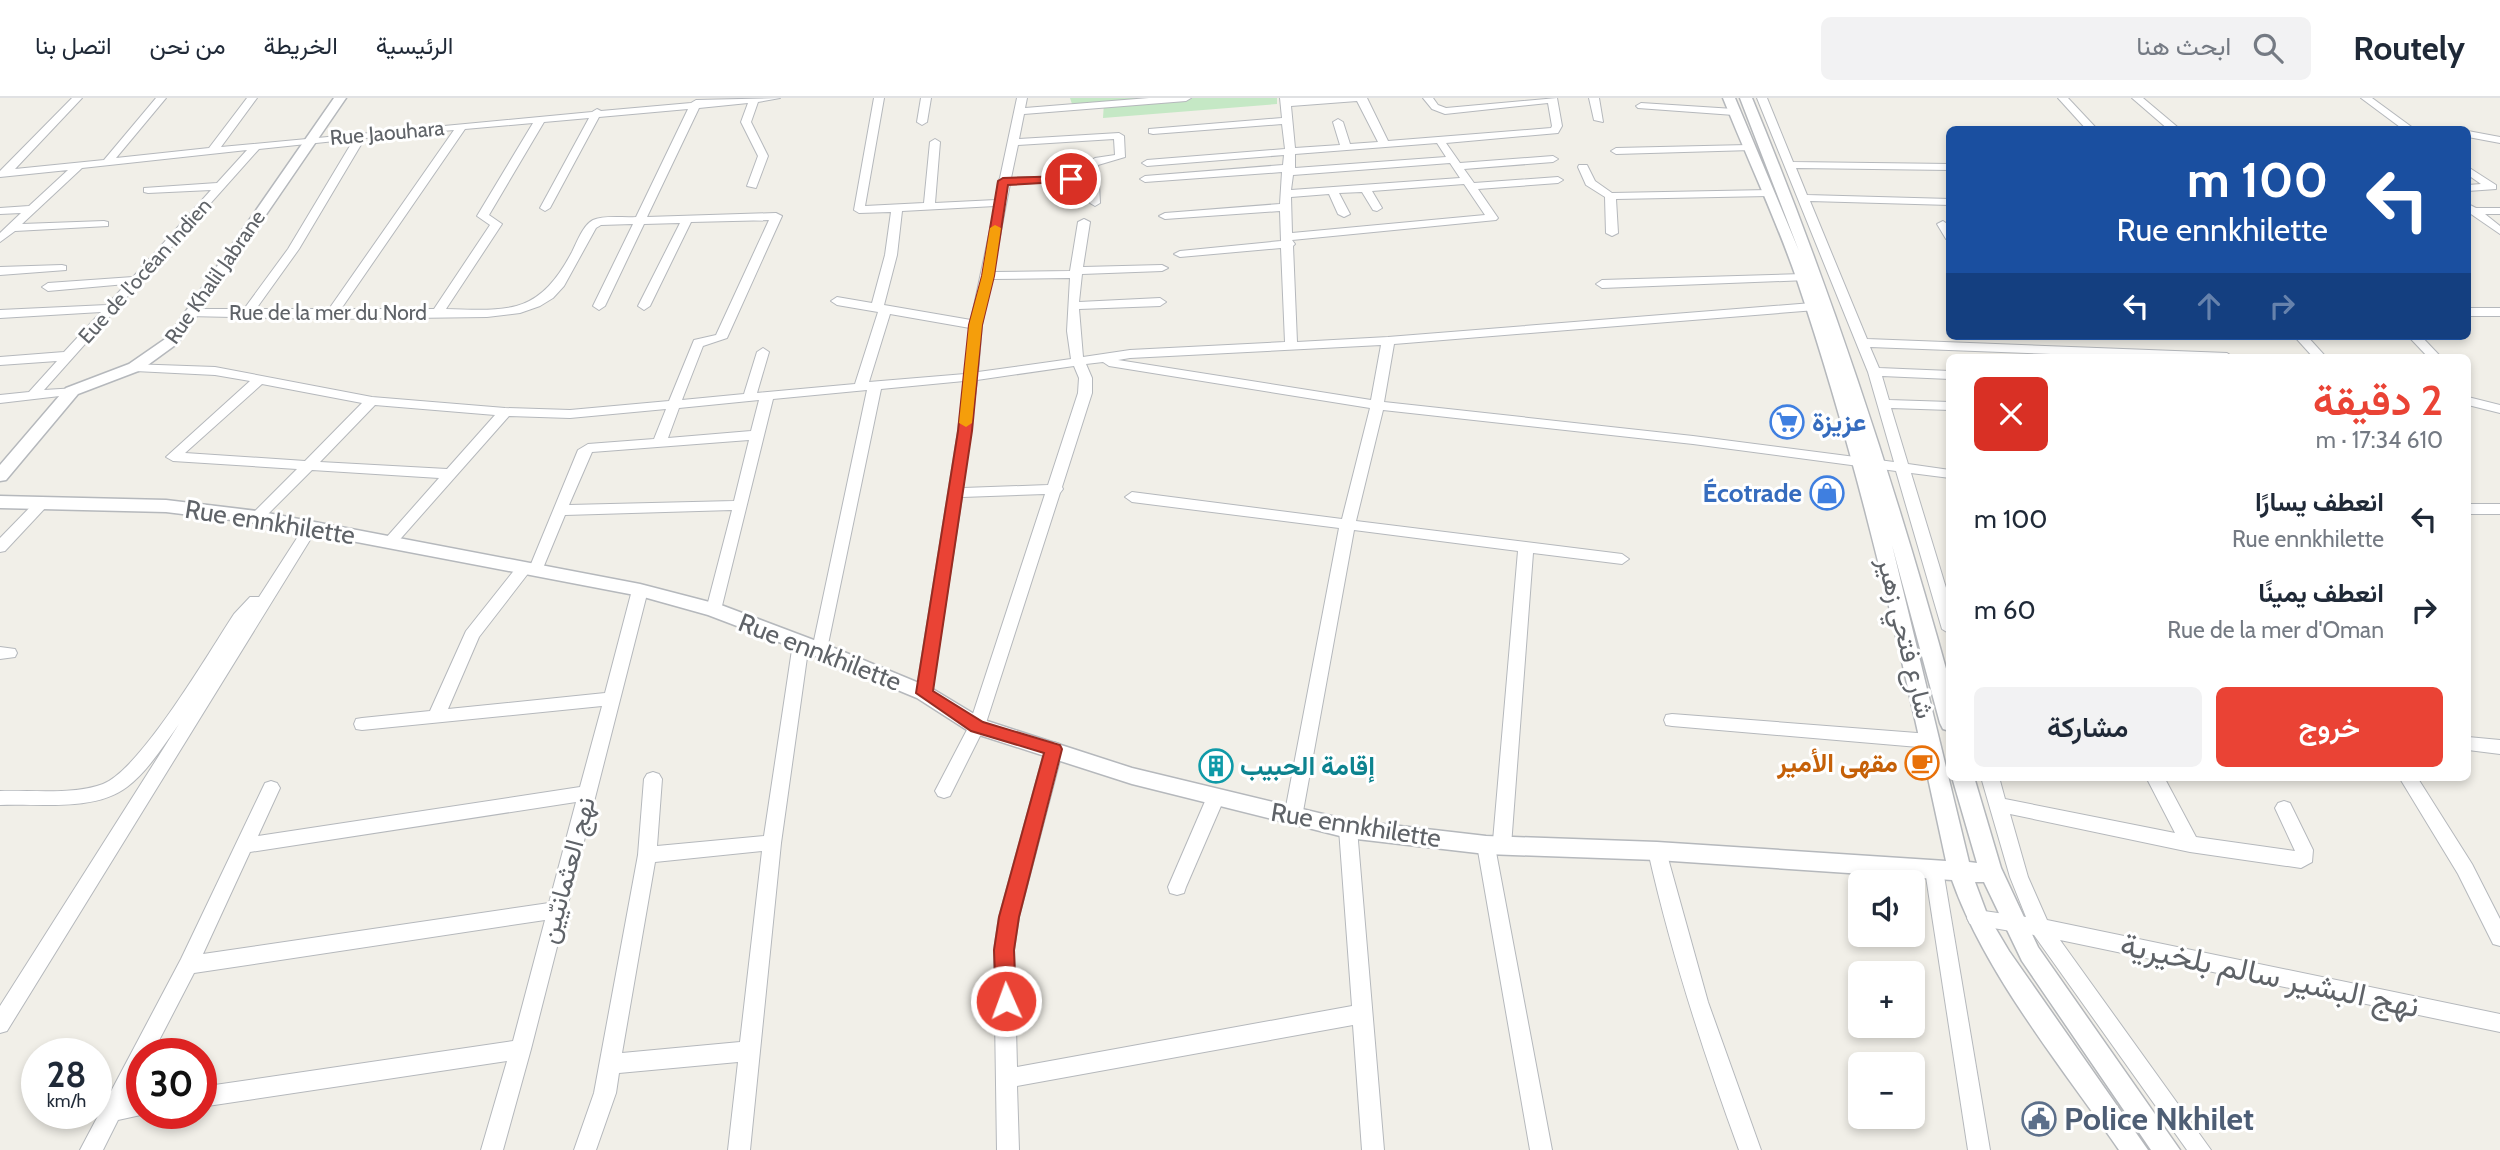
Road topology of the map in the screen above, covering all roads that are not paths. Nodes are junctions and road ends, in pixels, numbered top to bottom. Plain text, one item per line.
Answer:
1 (77, 98) edge
2 (161, 98) edge
3 (251, 98) edge
4 (340, 98) edge
5 (775, 98) edge
6 (878, 98) edge
7 (926, 98) edge
8 (1186, 98) edge
9 (1361, 98) edge
10 (1428, 98) edge
11 (1594, 98) edge
12 (1762, 98) edge
13 (2063, 98) edge
14 (2137, 98) edge
15 (2366, 98) edge
16 (754, 99) edge
17 (1552, 99) edge
18 (1285, 100) edge
19 (696, 103) junction
20 (1736, 103) edge
21 (1021, 104) edge
22 (1641, 106) dead end
23 (597, 112) junction
24 (541, 118) junction
25 (1599, 120) dead end
26 (1285, 121) junction
27 (1474, 121) junction
28 (922, 122) dead end
29 (1338, 122) dead end
30 (462, 126) junction
31 (2089, 126) edge
32 (2171, 126) edge
33 (2405, 126) edge
34 (1153, 131) dead end
35 (2471, 134) edge
36 (361, 136) junction
37 (1439, 139) junction
38 (2500, 139) edge
39 (312, 140) junction
40 (935, 142) dead end
41 (1012, 142) junction
42 (1384, 143) junction
43 (257, 145) junction
44 (1346, 147) junction
45 (1748, 148) junction
46 (213, 149) junction
47 (1616, 151) dead end
48 (1290, 152) junction
49 (1553, 159) dead end
50 (108, 161) junction
51 (1147, 163) dead end
52 (1455, 163) junction
53 (79, 165) junction
54 (1791, 165) junction
55 (1583, 167) dead end
56 (1946, 167) edge
57 (1289, 170) junction
58 (2471, 172) edge
59 (3, 174) edge
60 (1093, 178) junction
61 (1145, 179) dead end
62 (1558, 180) dead end
63 (1003, 181) junction
64 (1469, 183) junction
65 (1433, 184) junction
66 (222, 186) junction
67 (752, 186) dead end
68 (2471, 188) edge
69 (2496, 189) edge
70 (148, 190) dead end
71 (1366, 190) junction
72 (1333, 192) junction
73 (1769, 193) junction
74 (1285, 194) junction
75 (1609, 195) junction
76 (1802, 198) junction
77 (1441, 199) dead end
78 (1946, 202) edge
79 (1095, 203) dead end
80 (999, 204) junction
81 (929, 207) junction
82 (1286, 207) junction
83 (545, 208) dead end
84 (1377, 208) dead end
85 (33, 209) junction
86 (2471, 209) edge
87 (897, 210) junction
88 (2471, 210) edge
89 (0, 211) edge
90 (2500, 211) edge
91 (1344, 214) dead end
92 (1165, 216) dead end
93 (688, 218) junction
94 (642, 220) junction
95 (1084, 222) dead end
96 (104, 224) dead end
97 (1943, 225) dead end
98 (12, 228) junction
99 (1946, 230) edge
100 (2500, 231) edge
101 (1612, 233) dead end
102 (0, 239) edge
103 (1289, 241) junction
104 (1180, 254) dead end
105 (62, 268) dead end
106 (1163, 268) dead end
107 (0, 271) edge
108 (1076, 273) junction
109 (988, 276) junction
110 (1803, 278) junction
111 (134, 280) junction
112 (1602, 284) dead end
113 (48, 287) dead end
114 (836, 301) dead end
115 (1160, 302) dead end
116 (599, 306) dead end
117 (644, 306) dead end
118 (1074, 306) junction
119 (1812, 307) junction
120 (110, 308) junction
121 (881, 309) junction
122 (2471, 312) edge
123 (2500, 312) edge
124 (191, 313) junction
125 (247, 313) junction
126 (438, 313) junction
127 (0, 314) edge
128 (331, 315) junction
129 (976, 325) junction
130 (2304, 340) edge
131 (2418, 340) edge
132 (1388, 341) junction
133 (1863, 343) junction
134 (1291, 346) junction
135 (763, 352) dead end
136 (2149, 354) edge
137 (2317, 354) edge
138 (2432, 354) edge
139 (67, 356) junction
140 (0, 361) edge
141 (1089, 361) junction
142 (135, 367) junction
143 (1874, 372) junction
144 (1946, 375) edge
145 (970, 377) junction
146 (259, 380) junction
147 (868, 386) junction
148 (72, 391) junction
149 (32, 396) junction
150 (768, 396) junction
151 (749, 398) junction
152 (0, 399) edge
153 (372, 401) junction
154 (2472, 402) edge
155 (1885, 404) junction
156 (1377, 405) junction
157 (673, 406) junction
158 (1946, 406) edge
159 (2500, 409) edge
160 (505, 412) junction
161 (758, 435) junction
162 (659, 443) junction
163 (1871, 464) junction
164 (305, 465) junction
165 (1902, 468) junction
166 (452, 474) junction
167 (1946, 474) edge
168 (0, 476) edge
169 (1056, 489) junction
170 (956, 493) junction
171 (1132, 497) dead end
172 (0, 502) edge
173 (43, 502) junction
174 (740, 505) junction
175 (2471, 509) edge
176 (2500, 509) edge
177 (560, 510) junction
178 (257, 517) junction
179 (1347, 526) junction
180 (311, 527) junction
181 (390, 542) junction
182 (0, 547) edge
183 (1526, 547) junction
184 (1622, 559) dead end
185 (531, 568) junction
186 (279, 577) junction
187 (640, 590) junction
188 (714, 610) junction
189 (1946, 616) edge
190 (810, 647) junction
191 (924, 693) junction
192 (611, 699) junction
193 (1946, 708) edge
194 (437, 715) junction
195 (1672, 720) dead end
196 (362, 724) dead end
197 (977, 726) junction
198 (1930, 741) junction
199 (2471, 744) edge
200 (2500, 747) edge
201 (1054, 749) junction
202 (653, 779) dead end
203 (1964, 781) edge
204 (1991, 781) edge
205 (2157, 781) edge
206 (2410, 781) edge
207 (271, 788) dead end
208 (944, 791) dead end
209 (588, 793) junction
210 (0, 798) edge
211 (1215, 799) junction
212 (1997, 804) junction
213 (2284, 808) dead end
214 (1293, 817) junction
215 (1348, 829) junction
216 (772, 843) junction
217 (2190, 844) junction
218 (246, 845) junction
219 (1494, 845) junction
220 (1657, 851) junction
221 (646, 855) junction
222 (1934, 870) junction
223 (1960, 871) junction
224 (1989, 873) junction
225 (2019, 877) junction
226 (1177, 887) dead end
227 (555, 910) junction
228 (1977, 918) junction
229 (2012, 922) junction
230 (2040, 927) junction
231 (2500, 938) edge
232 (188, 965) junction
233 (1361, 1014) junction
234 (2500, 1023) edge
235 (0, 1024) edge
236 (521, 1049) junction
237 (750, 1051) junction
238 (610, 1064) junction
239 (1008, 1078) junction
240 (217, 1095) edge
241 (112, 1109) edge
242 (102, 1129) edge
243 (91, 1150) edge
244 (492, 1150) edge
245 (584, 1150) edge
246 (738, 1150) edge
247 (1008, 1150) edge
248 (1373, 1150) edge
249 (1541, 1150) edge
250 (1750, 1150) edge
251 (1979, 1150) edge
252 (2135, 1150) edge
253 (2167, 1150) edge
254 (2200, 1150) edge

1 - 59 street
2 - 50 street
3 - 46 street
4 - 39 street, Rue Khalil Jabrane
5 - 16 street, Rue Jaouhara
6 - 87 street
7 - 28 street
8 - 21 street
9 - 18 street
9 - 42 street
10 - 27 street
11 - 25 street
12 - 54 street
13 - 31 street
14 - 32 street
15 - 33 street
16 - 19 street, Rue Jaouhara
16 - 67 street
17 - 27 street
17 - 27 street
18 - 26 street
19 - 23 street, Rue Jaouhara
19 - 94 street
20 - 22 street
20 - 45 street, شارع فتحي زهير
20 - 163 street, شارع فتحي زهير
21 - 41 street
23 - 24 street, Rue Jaouhara
23 - 83 street
24 - 30 street, Rue Jaouhara
24 - 126 street, Rue de la mer du Nord
26 - 34 street
26 - 48 street
27 - 37 street
29 - 44 street
30 - 36 street, Rue Jaouhara
30 - 128 street
35 - 38 street
36 - 39 street, Rue Jaouhara
36 - 125 street
37 - 42 street
37 - 52 street
39 - 43 street, Rue Jaouhara
39 - 124 street, Rue Khalil Jabrane
40 - 81 street
41 - 60 street
41 - 63 street
42 - 44 street
43 - 46 street, Rue Jaouhara
43 - 66 street, Eue de l'océan Indien
44 - 48 street
45 - 47 street
45 - 73 street, شارع فتحي زهير
46 - 50 street, Rue Jaouhara
48 - 51 street
48 - 57 street
49 - 52 street
50 - 53 street, Rue Jaouhara
52 - 57 street
52 - 64 street
53 - 59 street, Rue Jaouhara
53 - 85 street
54 - 56 street
54 - 76 street
55 - 75 street
57 - 61 street
57 - 74 street
58 - 69 street
60 - 63 street
60 - 79 street
62 - 64 street
63 - 80 street
64 - 65 street
64 - 103 street
65 - 71 street
65 - 77 street
66 - 70 street
66 - 111 street, Eue de l'océan Indien
68 - 69 street
71 - 72 street
71 - 84 street
72 - 74 street
72 - 91 street
73 - 75 street
73 - 110 street, شارع فتحي زهير
74 - 82 street
75 - 101 street
76 - 78 street
76 - 133 street
80 - 81 street
80 - 109 street
81 - 87 street
82 - 92 street
82 - 103 street
85 - 89 street
85 - 98 street
86 - 90 street
87 - 121 street
88 - 100 street
93 - 94 street
93 - 117 street
93 - 157 street
94 - 116 street
94 - 126 street
95 - 108 street
96 - 98 street
97 - 99 street
98 - 102 street
103 - 104 street
103 - 134 street
105 - 107 street
106 - 108 street
108 - 109 street
108 - 118 street
109 - 129 street
110 - 112 street
110 - 119 street, شارع فتحي زهير
111 - 113 street
111 - 120 street, Eue de l'océan Indien
114 - 121 street
115 - 118 street
118 - 141 street
119 - 132 street
119 - 163 street, شارع فتحي زهير
120 - 127 street
120 - 139 street, Eue de l'océan Indien
121 - 129 street
121 - 147 street
122 - 123 street
124 - 125 street, Rue de la mer du Nord
124 - 142 street, Rue Khalil Jabrane
125 - 128 street, Rue de la mer du Nord
126 - 128 street, Rue de la mer du Nord
129 - 145 street
130 - 137 street
131 - 138 street
132 - 134 street
132 - 156 street
133 - 136 street
133 - 143 street
134 - 141 street
135 - 151 street
139 - 140 street
139 - 149 street, Eue de l'océan Indien
141 - 145 street
141 - 156 street
141 - 169 street
142 - 146 street
142 - 148 street, Rue Khalil Jabrane
143 - 144 street
143 - 155 street
145 - 147 street
145 - 170 street
146 - 153 street
146 - 164 street
147 - 150 street
147 - 190 street
148 - 149 street
148 - 168 street, Rue Khalil Jabrane
149 - 152 street
150 - 151 street
150 - 161 street
151 - 157 street
153 - 160 street
153 - 164 street
154 - 159 street
155 - 158 street
155 - 165 street
156 - 163 street
156 - 179 street
157 - 160 street
157 - 162 street
160 - 166 street
161 - 162 street
161 - 174 street
162 - 177 street
163 - 165 street
163 - 193 street, شارع فتحي زهير
163 - 198 street, شارع فتحي زهير
164 - 166 street
164 - 178 street
165 - 167 street
165 - 189 street
166 - 181 street
169 - 170 street
169 - 197 street
170 - 191 street
171 - 179 street
172 - 173 street, Rue ennkhilette
173 - 178 street, Rue ennkhilette
173 - 182 street
174 - 177 street
174 - 188 street
175 - 176 street
177 - 185 street
178 - 180 street, Rue ennkhilette
179 - 183 street
179 - 214 street
180 - 181 street, Rue ennkhilette
180 - 186 street
181 - 185 street, Rue ennkhilette
183 - 184 street
183 - 219 street
185 - 187 street, Rue ennkhilette
185 - 194 street
186 - 210 street
186 - 235 street
187 - 188 street, Rue ennkhilette
187 - 192 street, نهج العثمانيّين
188 - 190 street, Rue ennkhilette
190 - 191 street, Rue ennkhilette
190 - 216 street
191 - 197 street, Rue ennkhilette
192 - 194 street
192 - 209 street, نهج العثمانيّين
194 - 196 street
195 - 198 street
197 - 201 street, Rue ennkhilette
197 - 208 street
198 - 223 street, شارع فتحي زهير
199 - 200 street
201 - 211 street, Rue ennkhilette
201 - 239 street
202 - 221 street
203 - 224 street
204 - 212 street
205 - 217 street
206 - 231 street
207 - 218 street
209 - 218 street
209 - 227 street, نهج العثمانيّين
211 - 214 street, Rue ennkhilette
211 - 226 street
212 - 217 street
212 - 225 street
213 - 217 street
214 - 215 street, Rue ennkhilette
215 - 219 street, Rue ennkhilette
215 - 233 street
216 - 221 street
216 - 237 street
218 - 232 street
219 - 220 street, Rue ennkhilette
219 - 249 street
220 - 222 street, Rue ennkhilette
220 - 250 street
221 - 238 street
222 - 223 street, Rue ennkhilette
222 - 251 street
223 - 224 street, Rue ennkhilette
223 - 228 street, شارع فتحي زهير
224 - 225 street
224 - 229 street
225 - 230 street
227 - 232 street
227 - 236 street, نهج العثمانيّين
228 - 229 street, نهج البشير سالم بلخيرية
228 - 252 street, شارع فتحي زهير
229 - 230 street, نهج البشير سالم بلخيرية
229 - 253 street
230 - 234 street, نهج البشير سالم بلخيرية
230 - 254 street
232 - 241 street
233 - 239 street
233 - 248 street
236 - 240 street
236 - 244 street, نهج العثمانيّين
237 - 238 street
237 - 246 street
238 - 245 street
239 - 247 street
242 - 243 street

